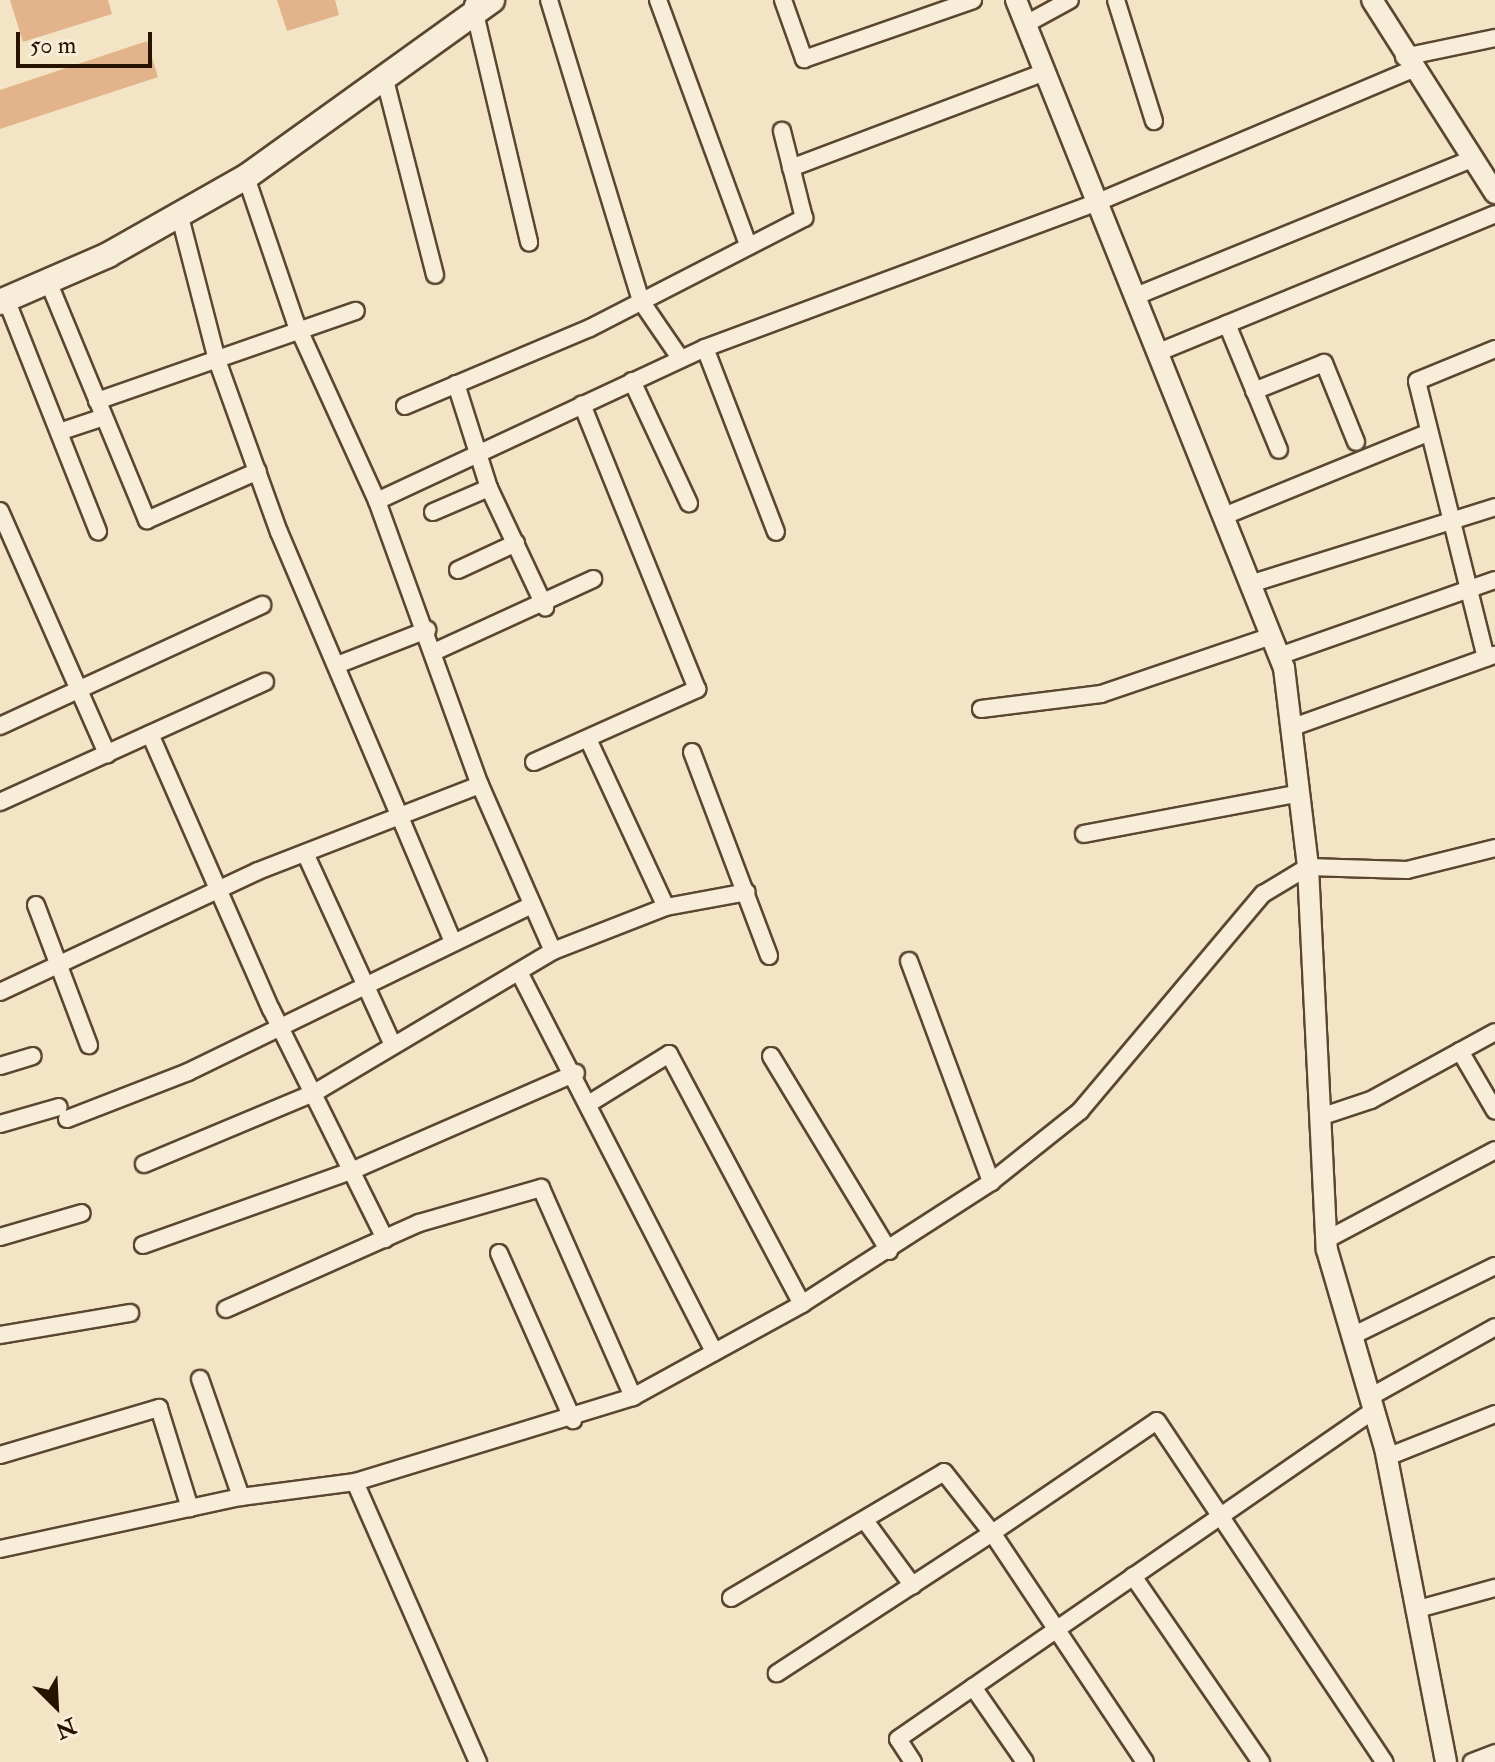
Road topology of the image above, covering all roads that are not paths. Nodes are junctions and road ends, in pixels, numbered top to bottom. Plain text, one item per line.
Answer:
1 (549, 0) edge
2 (658, 0) edge
3 (783, 0) edge
4 (973, 0) edge
5 (1016, 0) edge
6 (1070, 0) edge
7 (1116, 0) edge
8 (1372, 0) edge
9 (480, 4) edge
10 (1026, 24) junction
11 (1495, 38) edge
12 (1407, 63) junction
13 (1045, 72) junction
14 (385, 80) junction
15 (1154, 121) dead end
16 (782, 131) dead end
17 (1472, 159) junction
18 (791, 168) junction
19 (246, 177) junction
20 (1495, 193) edge
21 (1098, 202) junction
22 (179, 213) junction
23 (1495, 214) edge
24 (529, 242) dead end
25 (748, 245) junction
26 (435, 275) dead end
27 (48, 281) junction
28 (1136, 296) junction
29 (3, 300) edge
30 (641, 301) junction
31 (356, 311) dead end
32 (1227, 324) junction
33 (301, 331) junction
34 (705, 348) junction
35 (1495, 349) edge
36 (1159, 352) junction
37 (680, 358) junction
38 (217, 360) junction
39 (632, 381) junction
40 (456, 384) junction
41 (1254, 391) junction
42 (582, 404) junction
43 (405, 406) dead end
44 (101, 409) junction
45 (59, 432) junction
46 (1425, 434) junction
47 (1356, 442) dead end
48 (1279, 450) dead end
49 (478, 456) junction
50 (258, 471) junction
51 (489, 488) junction
52 (377, 501) junction
53 (689, 503) dead end
54 (1495, 507) edge
55 (0, 511) edge
56 (433, 512) dead end
57 (1224, 516) junction
58 (1448, 523) junction
59 (98, 531) dead end
60 (776, 532) dead end
61 (516, 543) junction
62 (458, 570) dead end
63 (593, 579) dead end
64 (1495, 580) edge
65 (1250, 584) junction
66 (1466, 590) junction
67 (262, 605) dead end
68 (545, 607) junction
69 (427, 630) junction
70 (1271, 636) junction
71 (436, 651) junction
72 (1279, 656) junction
73 (1491, 656) edge
74 (337, 665) junction
75 (265, 682) dead end
76 (79, 690) junction
77 (981, 709) dead end
78 (0, 726) edge
79 (1293, 727) junction
80 (150, 734) junction
81 (588, 739) junction
82 (692, 752) dead end
83 (107, 754) junction
84 (534, 762) dead end
85 (480, 785) junction
86 (1300, 793) junction
87 (0, 802) edge
88 (400, 817) junction
89 (1084, 834) dead end
90 (1495, 848) edge
91 (305, 853) junction
92 (1308, 867) junction
93 (217, 891) junction
94 (747, 892) junction
95 (36, 905) dead end
96 (528, 907) junction
97 (666, 907) junction
98 (452, 939) junction
99 (553, 951) junction
100 (769, 956) dead end
101 (909, 961) dead end
102 (61, 969) junction
103 (520, 974) junction
104 (363, 984) junction
105 (0, 992) edge
106 (280, 1024) junction
107 (1495, 1032) edge
108 (89, 1045) dead end
109 (393, 1045) junction
110 (1460, 1051) junction
111 (33, 1056) dead end
112 (771, 1056) dead end
113 (0, 1066) edge
114 (576, 1073) junction
115 (314, 1093) junction
116 (590, 1103) junction
117 (1495, 1111) edge
118 (1320, 1117) junction
119 (0, 1124) edge
120 (1495, 1150) edge
121 (144, 1164) dead end
122 (356, 1169) junction
123 (991, 1182) junction
124 (82, 1213) dead end
125 (0, 1237) edge
126 (385, 1239) junction
127 (1326, 1240) junction
128 (143, 1245) dead end
129 (889, 1251) junction
130 (499, 1253) dead end
131 (1495, 1266) edge
132 (802, 1304) junction
133 (226, 1309) dead end
134 (130, 1313) dead end
135 (1495, 1327) edge
136 (0, 1335) edge
137 (1352, 1336) junction
138 (714, 1352) junction
139 (200, 1379) dead end
140 (633, 1397) junction
141 (1372, 1403) junction
142 (1495, 1414) edge
143 (573, 1420) junction
144 (0, 1455) edge
145 (1387, 1457) junction
146 (355, 1482) junction
147 (241, 1497) junction
148 (190, 1508) junction
149 (1219, 1517) junction
150 (866, 1522) junction
151 (992, 1533) junction
152 (0, 1549) edge
153 (1133, 1576) junction
154 (913, 1586) junction
155 (1495, 1588) edge
156 (731, 1598) dead end
157 (1418, 1609) junction
158 (1057, 1629) junction
159 (777, 1673) dead end
160 (973, 1687) junction
161 (1495, 1753) edge
162 (478, 1762) edge
163 (913, 1762) edge
164 (1025, 1762) edge
165 (1145, 1762) edge
166 (1261, 1762) edge
167 (1384, 1762) edge
168 (1446, 1762) edge
169 (1472, 1762) edge

1 - 30 street
2 - 25 street
3 - 4 street
5 - 10 street
6 - 10 street
7 - 15 street
8 - 12 street
9 - 14 main road
9 - 24 street
10 - 13 street
11 - 12 street
12 - 17 street
12 - 21 street
13 - 18 street
13 - 21 street
14 - 19 main road
14 - 26 street
16 - 18 street
17 - 20 street
17 - 28 street
18 - 25 street
19 - 22 main road
19 - 33 street
21 - 28 street
21 - 34 street
22 - 27 main road
22 - 38 street
23 - 32 street
25 - 30 street
27 - 29 main road
27 - 44 street
28 - 36 street
29 - 45 street
30 - 37 street
30 - 40 street
31 - 33 street
32 - 36 street
32 - 41 street
33 - 38 street
33 - 52 street
34 - 37 street
34 - 60 street
35 - 46 street
36 - 57 street
37 - 39 street
38 - 44 street
38 - 50 street
39 - 42 street
39 - 53 street
40 - 43 street
40 - 49 street
41 - 47 street
41 - 48 street
42 - 49 street
42 - 81 street
44 - 45 street
44 - 50 street
45 - 59 street
46 - 57 street
46 - 58 street
49 - 51 street
49 - 52 street
50 - 74 street
51 - 56 street
51 - 61 street
52 - 69 street
54 - 58 street
55 - 76 street
57 - 65 street
58 - 65 street
58 - 66 street
61 - 62 street
61 - 68 street
63 - 68 street
64 - 66 street
65 - 70 street
66 - 72 street
66 - 73 street
67 - 76 street
68 - 71 street
69 - 71 street
69 - 74 street
70 - 72 street
70 - 77 street
71 - 85 street
72 - 79 street
73 - 79 street
74 - 88 street
75 - 80 street
76 - 78 street
76 - 83 street
79 - 86 street
80 - 83 street
80 - 93 street
81 - 84 street
81 - 97 street
82 - 94 street
83 - 87 street
85 - 88 street
85 - 96 street
86 - 89 street
86 - 92 street
88 - 91 street
88 - 98 street
90 - 92 street
91 - 93 street
91 - 104 street
92 - 118 street
92 - 123 street
93 - 102 street
93 - 106 street
94 - 97 street
94 - 100 street
95 - 102 street
96 - 98 street
96 - 99 street
97 - 99 street
98 - 104 street
99 - 103 street
101 - 123 street
102 - 105 street
102 - 108 street
103 - 109 street
103 - 114 street
104 - 106 street
104 - 109 street
106 - 115 street
106 - 119 street
107 - 110 street
109 - 115 street
110 - 117 street
110 - 118 street
111 - 113 street
112 - 129 street
114 - 116 street
114 - 122 street
115 - 121 street
115 - 122 street
116 - 132 street
116 - 138 street
118 - 127 street
120 - 127 street
122 - 126 street
122 - 128 street
123 - 129 street
124 - 125 street
126 - 133 street
126 - 140 street
127 - 137 street
129 - 132 street
130 - 143 street
131 - 137 street
132 - 138 street
134 - 136 street
135 - 141 street
137 - 141 street
138 - 140 street
139 - 147 street
140 - 143 street
141 - 145 street
141 - 149 street
142 - 145 street
143 - 146 street
144 - 148 street
145 - 157 street
146 - 147 street
146 - 162 street
147 - 148 street
148 - 152 street
149 - 151 street
149 - 153 street
149 - 167 street
150 - 151 street
150 - 154 street
150 - 156 street
151 - 154 street
151 - 158 street
153 - 158 street
153 - 166 street
154 - 159 street
155 - 157 street
157 - 168 street
158 - 160 street
158 - 165 street
160 - 163 street
160 - 164 street
161 - 169 street

